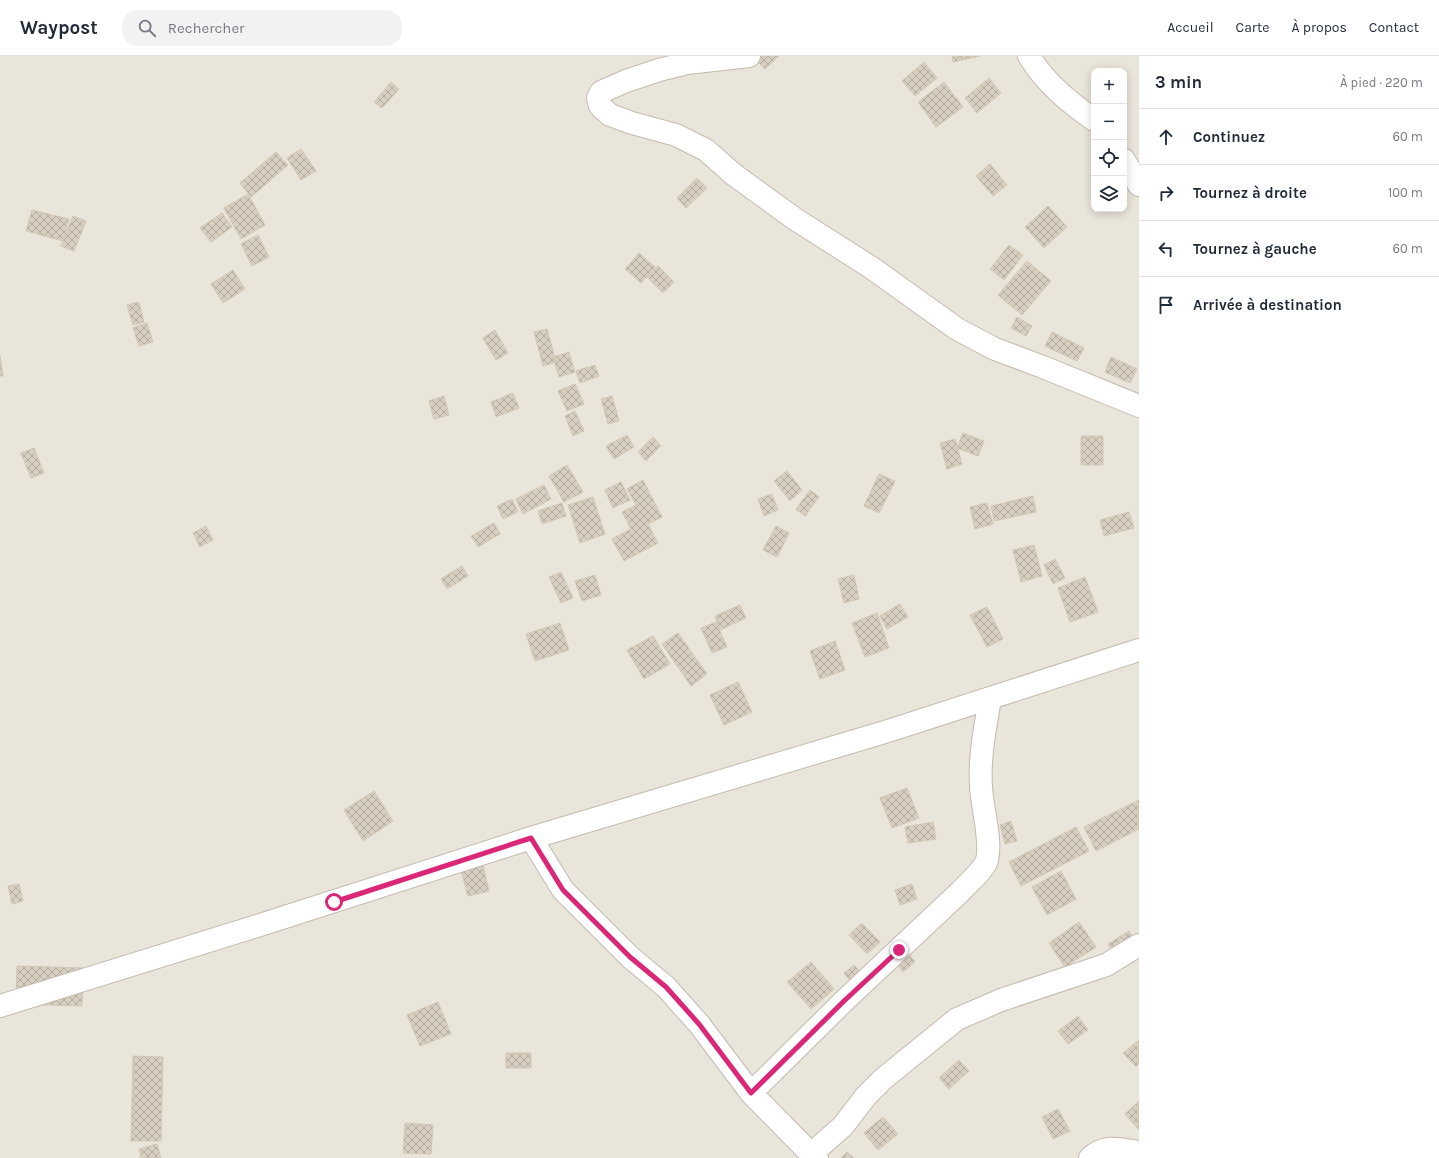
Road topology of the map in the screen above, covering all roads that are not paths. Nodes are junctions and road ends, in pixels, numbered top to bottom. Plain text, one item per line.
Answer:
1 (749, 56) edge
2 (1029, 56) edge
3 (1091, 118) edge
4 (1127, 165) edge
5 (1139, 185) edge
6 (1139, 406) edge
7 (1139, 650) edge
8 (990, 699) junction
9 (531, 838) junction
10 (1139, 945) edge
11 (0, 1006) edge
12 (751, 1093) junction
13 (1139, 1152) edge
14 (814, 1156) edge
15 (1090, 1158) edge

1 - 6 street
2 - 3 street
4 - 5 street
7 - 8 street
8 - 9 street
8 - 12 street
9 - 11 street
9 - 12 street
10 - 14 street
12 - 14 street
13 - 15 street

